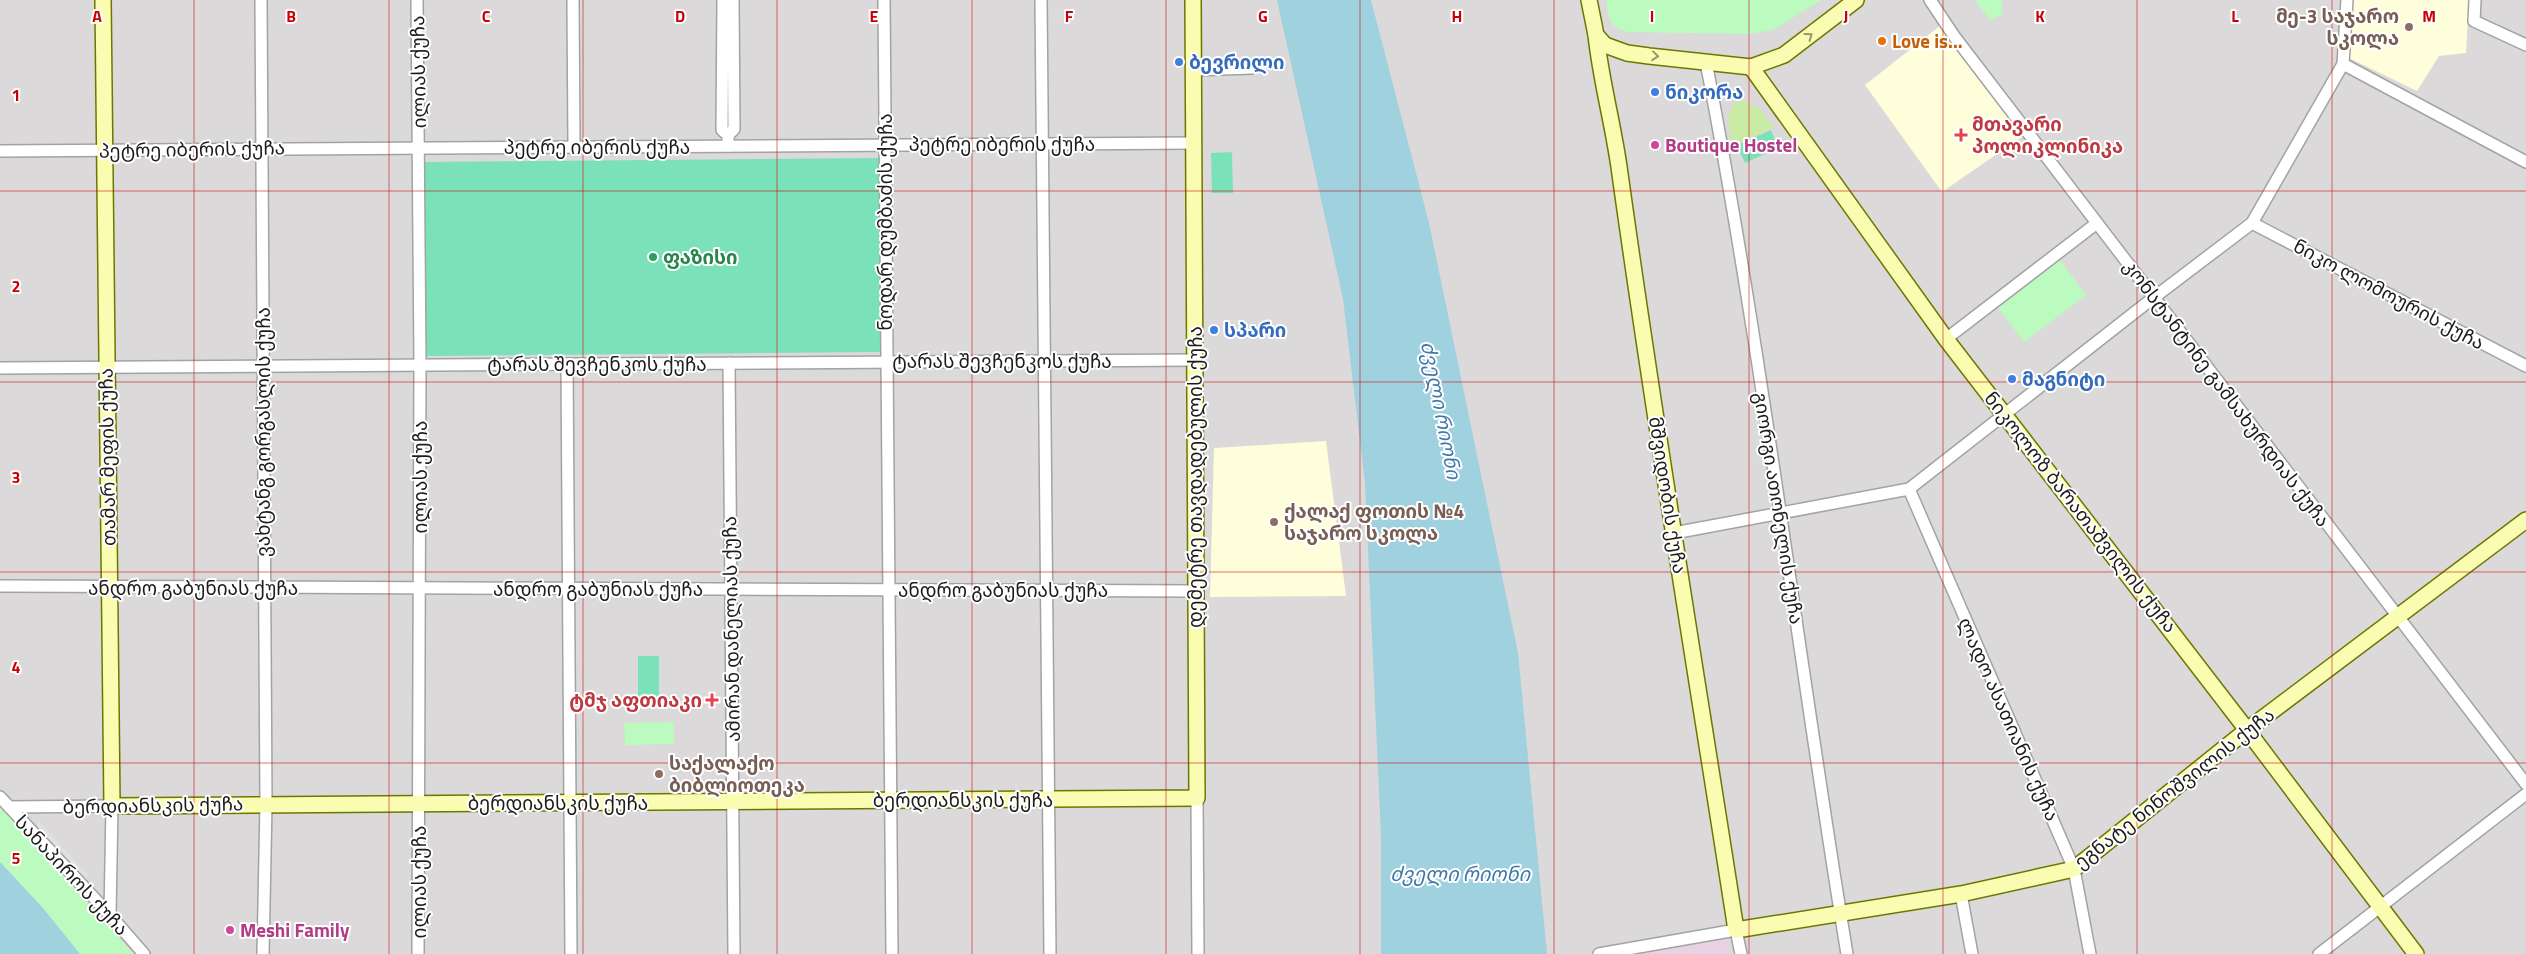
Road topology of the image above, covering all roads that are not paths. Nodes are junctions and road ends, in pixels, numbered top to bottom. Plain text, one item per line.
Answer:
1 (103, 0) edge
2 (261, 0) edge
3 (418, 0) edge
4 (573, 0) edge
5 (723, 0) edge
6 (734, 0) edge
7 (884, 0) edge
8 (1041, 0) edge
9 (1193, 0) edge
10 (1589, 0) edge
11 (1856, 0) edge
12 (1930, 0) edge
13 (2347, 0) edge
14 (2475, 0) edge
15 (1596, 35) junction
16 (2526, 45) edge
17 (1627, 52) junction
18 (1598, 59) junction
19 (1706, 62) junction
20 (2344, 64) junction
21 (1750, 67) junction
22 (1252, 68) dead end
23 (1193, 70) junction
24 (728, 140) junction
25 (1194, 143) junction
26 (1042, 144) junction
27 (885, 145) junction
28 (574, 147) junction
29 (261, 148) junction
30 (419, 148) junction
31 (104, 150) junction
32 (0, 151) edge
33 (2526, 162) edge
34 (2097, 223) junction
35 (2252, 223) junction
36 (2154, 297) junction
37 (1946, 338) junction
38 (1194, 360) junction
39 (1044, 361) junction
40 (886, 362) junction
41 (729, 363) junction
42 (567, 364) junction
43 (420, 365) junction
44 (2526, 366) edge
45 (105, 367) junction
46 (263, 367) junction
47 (0, 368) edge
48 (2005, 413) junction
49 (1909, 490) junction
50 (1780, 514) junction
51 (2526, 520) edge
52 (1674, 533) junction
53 (0, 586) edge
54 (110, 588) junction
55 (264, 588) junction
56 (420, 589) junction
57 (568, 589) junction
58 (887, 589) junction
59 (730, 590) junction
60 (1047, 590) junction
61 (1196, 590) junction
62 (2398, 616) junction
63 (2247, 730) junction
64 (2526, 784) edge
65 (2526, 794) edge
66 (0, 797) edge
67 (1197, 798) junction
68 (890, 800) junction
69 (1049, 800) junction
70 (732, 802) junction
71 (570, 803) junction
72 (266, 804) junction
73 (419, 804) junction
74 (112, 806) junction
75 (9, 807) junction
76 (2074, 868) junction
77 (1961, 894) junction
78 (2380, 907) junction
79 (1840, 912) junction
80 (110, 915) junction
81 (1736, 930) junction
82 (144, 954) edge
83 (263, 954) edge
84 (418, 954) edge
85 (571, 954) edge
86 (734, 954) edge
87 (892, 954) edge
88 (1050, 954) edge
89 (1198, 954) edge
90 (1598, 954) edge
91 (1741, 954) edge
92 (1847, 954) edge
93 (1972, 954) edge
94 (2090, 954) edge
95 (2319, 954) edge
96 (2416, 954) edge

1 - 31 street, თამარ მეფის ქუჩა
2 - 29 street, ვახტანგ გორგასლის ქუჩა
3 - 30 street, ილიას ქუჩა
4 - 28 street
5 - 24 street
6 - 24 street
7 - 27 street, ნოდარ დუმბაძის ქუჩა
8 - 26 street
9 - 23 street, დემეტრე თავდადებულის ქუჩა
10 - 15 street, მშვიდობის ქუჩა
21 -> 11 street
12 - 34 street, კონსტანტინე გამსახურდიას ქუჩა
13 - 20 street
14 - 16 street
15 - 17 street
15 - 18 street, მშვიდობის ქუჩა
17 - 18 street
17 -> 19 street
18 - 52 street, მშვიდობის ქუჩა
19 - 21 street
19 - 50 street, გიორგი ათონელის ქუჩა
20 - 33 street
20 - 35 street
21 - 37 street, ნიკოლოზ ბარათაშვილის ქუჩა
22 - 23 street
23 - 25 street, დემეტრე თავდადებულის ქუჩა
24 - 27 street, პეტრე იბერის ქუჩა
24 - 28 street, პეტრე იბერის ქუჩა
25 - 26 street, პეტრე იბერის ქუჩა
25 - 38 street, დემეტრე თავდადებულის ქუჩა
26 - 27 street, პეტრე იბერის ქუჩა
26 - 39 street
27 - 40 street, ნოდარ დუმბაძის ქუჩა
28 - 30 street, პეტრე იბერის ქუჩა
29 - 30 street, პეტრე იბერის ქუჩა
29 - 31 street, პეტრე იბერის ქუჩა
29 - 46 street, ვახტანგ გორგასლის ქუჩა
30 - 43 street, ილიას ქუჩა
31 - 32 street, პეტრე იბერის ქუჩა
31 - 45 street, თამარ მეფის ქუჩა
34 - 36 street, კონსტანტინე გამსახურდიას ქუჩა
34 - 37 street
35 - 36 street
35 - 44 street, ნიკო ლომოურის ქუჩა
36 - 48 street
36 - 62 street, კონსტანტინე გამსახურდიას ქუჩა
37 - 48 street, ნიკოლოზ ბარათაშვილის ქუჩა
38 - 39 street, ტარას შევჩენკოს ქუჩა
38 - 61 street, დემეტრე თავდადებულის ქუჩა
39 - 40 street, ტარას შევჩენკოს ქუჩა
39 - 60 street
40 - 41 street, ტარას შევჩენკოს ქუჩა
40 - 58 street, ნოდარ დუმბაძის ქუჩა
41 - 42 street, ტარას შევჩენკოს ქუჩა
41 - 59 street, ამირან დანელიას ქუჩა
42 - 43 street, ტარას შევჩენკოს ქუჩა
42 - 57 street
43 - 46 street, ტარას შევჩენკოს ქუჩა
43 - 56 street, ილიას ქუჩა
45 - 46 street, ტარას შევჩენკოს ქუჩა
45 - 47 street, ტარას შევჩენკოს ქუჩა
45 - 54 street, თამარ მეფის ქუჩა
46 - 55 street, ვახტანგ გორგასლის ქუჩა
48 - 49 street
48 - 63 street, ნიკოლოზ ბარათაშვილის ქუჩა
49 - 50 street
49 - 76 street, ლადო ასათიანის ქუჩა
50 - 52 street
50 - 79 street, გიორგი ათონელის ქუჩა
51 - 62 street, ეგნატე ნინოშვილის ქუჩა
52 - 81 street, მშვიდობის ქუჩა
53 - 54 street, ანდრო გაბუნიას ქუჩა
54 - 55 street, ანდრო გაბუნიას ქუჩა
54 - 74 street, თამარ მეფის ქუჩა
55 - 56 street, ანდრო გაბუნიას ქუჩა
55 - 72 street, ვახტანგ გორგასლის ქუჩა
56 - 57 street, ანდრო გაბუნიას ქუჩა
56 - 73 street, ილიას ქუჩა
57 - 59 street, ანდრო გაბუნიას ქუჩა
57 - 71 street
58 - 59 street, ანდრო გაბუნიას ქუჩა
58 - 60 street, ანდრო გაბუნიას ქუჩა
58 - 68 street, ნოდარ დუმბაძის ქუჩა
59 - 70 street, ამირან დანელიას ქუჩა
60 - 61 street, ანდრო გაბუნიას ქუჩა
60 - 69 street
61 - 67 street, დემეტრე თავდადებულის ქუჩა
62 - 63 street, ეგნატე ნინოშვილის ქუჩა
62 - 64 street, კონსტანტინე გამსახურდიას ქუჩა
63 - 76 street, ეგნატე ნინოშვილის ქუჩა
63 - 78 street, ნიკოლოზ ბარათაშვილის ქუჩა
65 - 78 street
66 - 75 street, სანაპიროს ქუჩა
67 - 69 street, ბერდიანსკის ქუჩა
67 - 89 street, დემეტრე თავდადებულის ქუჩა
68 - 69 street, ბერდიანსკის ქუჩა
68 - 70 street, ბერდიანსკის ქუჩა
68 - 87 street, ნოდარ დუმბაძის ქუჩა
69 - 88 street
70 - 71 street, ბერდიანსკის ქუჩა
70 - 86 street, ამირან დანელიას ქუჩა
71 - 73 street, ბერდიანსკის ქუჩა
71 - 85 street
72 - 73 street, ბერდიანსკის ქუჩა
72 - 74 street, ბერდიანსკის ქუჩა
72 - 83 street, ვახტანგ გორგასლის ქუჩა
73 - 84 street, ილიას ქუჩა
74 - 75 street, ბერდიანსკის ქუჩა
74 - 80 street, თამარ მეფის ქუჩა
75 - 80 street, სანაპიროს ქუჩა
76 - 77 street, ეგნატე ნინოშვილის ქუჩა
76 - 94 street, ლადო ასათიანის ქუჩა
77 - 79 street, ეგნატე ნინოშვილის ქუჩა
77 - 93 street
78 - 95 street
78 - 96 street, ნიკოლოზ ბარათაშვილის ქუჩა
79 - 81 street, ეგნატე ნინოშვილის ქუჩა
79 - 92 street, გიორგი ათონელის ქუჩა
80 - 82 street, სანაპიროს ქუჩა
81 - 90 street
81 - 91 street, მშვიდობის ქუჩა

